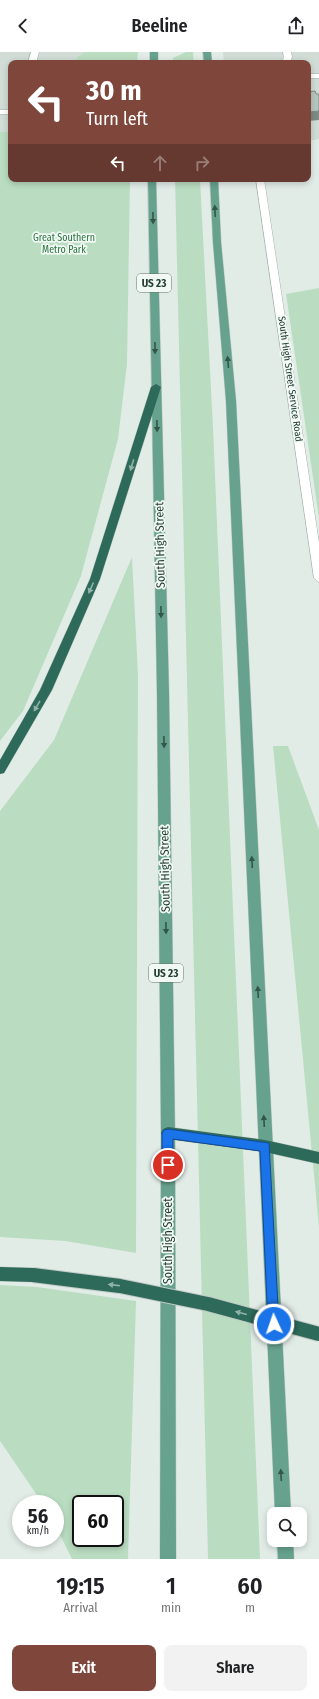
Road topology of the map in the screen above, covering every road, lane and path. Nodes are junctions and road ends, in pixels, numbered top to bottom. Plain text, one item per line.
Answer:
1 (152, 182) edge
2 (214, 182) edge
3 (260, 182) edge
4 (156, 387) junction
5 (319, 578) edge
6 (0, 770) edge
7 (168, 1133) junction
8 (265, 1146) junction
9 (319, 1158) edge
10 (0, 1274) edge
11 (319, 1334) edge
12 (283, 1507) edge
13 (285, 1547) edge
14 (168, 1559) edge
15 (286, 1559) edge

1 -> 4 main road, South High Street / US 23
8 -> 2 main road
3 - 5 street, South High Street Service Road
4 -> 6 highway
4 -> 7 main road, South High Street / US 23
7 - 8 highway
7 - 14 main road, South High Street / US 23
8 - 9 highway
12 -> 8 main road
11 -> 10 highway, bridge
13 - 15 main road

